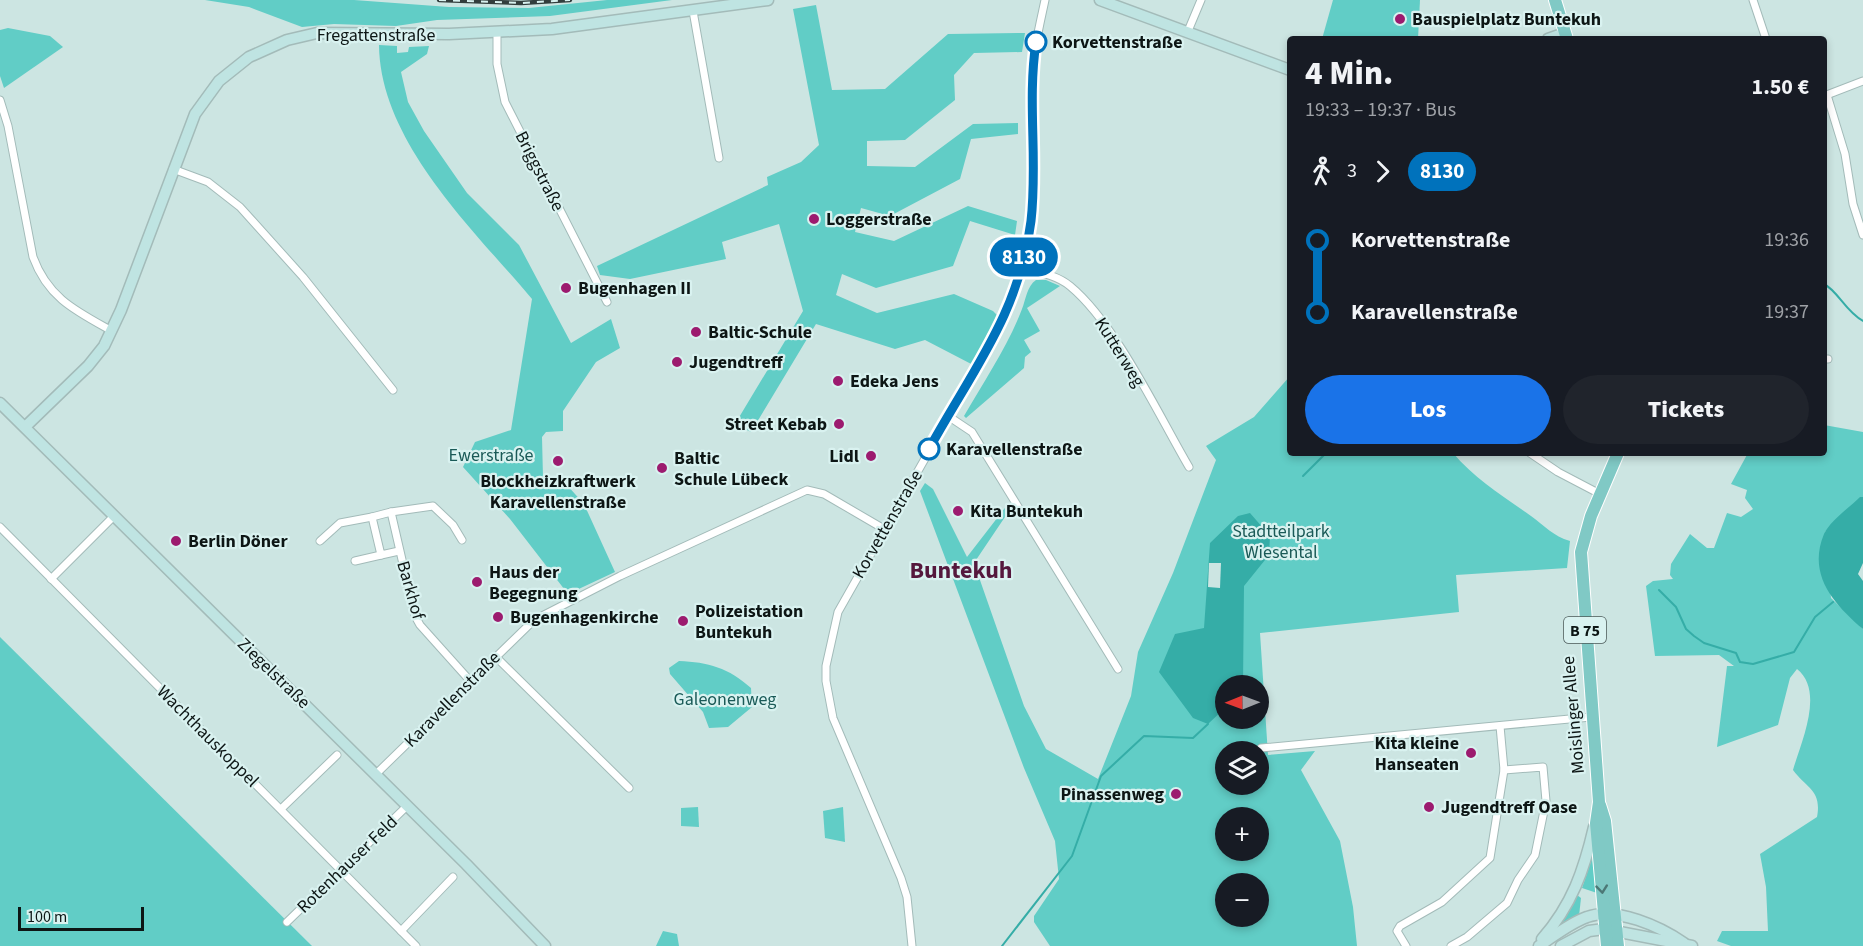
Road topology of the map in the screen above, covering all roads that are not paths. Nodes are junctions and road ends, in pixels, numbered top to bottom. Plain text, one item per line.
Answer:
1 (768, 0) edge
2 (1045, 0) edge
3 (1100, 0) edge
4 (1201, 0) edge
5 (1555, 0) edge
6 (1753, 0) edge
7 (693, 10) junction
8 (1188, 31) junction
9 (497, 33) junction
10 (1566, 36) edge
11 (1765, 36) edge
12 (1287, 69) edge
13 (1863, 81) edge
14 (1827, 96) edge
15 (1827, 99) edge
16 (0, 100) edge
17 (719, 158) dead end
18 (173, 169) junction
19 (1863, 235) edge
20 (1022, 268) junction
21 (607, 302) dead end
22 (112, 331) junction
23 (393, 390) dead end
24 (0, 403) edge
25 (948, 416) junction
26 (25, 427) junction
27 (1535, 456) edge
28 (1617, 456) edge
29 (1190, 467) dead end
30 (1600, 494) junction
31 (391, 512) junction
32 (114, 516) junction
33 (372, 517) junction
34 (0, 527) edge
35 (884, 529) junction
36 (462, 540) dead end
37 (320, 541) dead end
38 (399, 550) junction
39 (381, 555) junction
40 (355, 561) dead end
41 (51, 579) junction
42 (495, 657) junction
43 (1118, 669) dead end
44 (472, 682) junction
45 (1591, 717) junction
46 (1500, 726) junction
47 (1269, 747) edge
48 (337, 755) dead end
49 (1504, 770) junction
50 (375, 775) junction
51 (629, 788) dead end
52 (1599, 802) junction
53 (407, 806) junction
54 (281, 809) junction
55 (1596, 823) junction
56 (341, 869) junction
57 (453, 877) dead end
58 (1610, 915) junction
59 (287, 922) dead end
60 (1611, 929) junction
61 (401, 931) junction
62 (1688, 945) edge
63 (416, 946) edge
64 (545, 946) edge
65 (912, 946) edge
66 (1406, 946) edge
67 (1451, 946) edge
68 (1538, 946) edge
69 (1561, 946) edge
70 (1607, 946) edge
71 (1618, 946) edge

1 - 7 street, Fregattenstraße
2 - 20 street, Korvettenstraße
3 - 8 street
4 - 8 street
5 - 10 main road
6 - 11 street
7 - 9 street, Fregattenstraße
7 - 17 street
8 - 12 street
9 - 18 street, Fregattenstraße
9 - 21 street, Briggstraße
13 - 14 street
15 - 19 street
16 - 22 street
18 - 22 street, Fregattenstraße
18 - 23 street
20 - 25 street, Korvettenstraße
20 - 29 street, Kutterweg
22 - 26 street, Fregattenstraße
24 - 26 street, Ziegelstraße
25 - 35 street, Korvettenstraße
25 - 43 street
26 - 32 street, Ziegelstraße
27 - 30 street
28 - 30 main road, Moislinger Allee / B 75
30 - 45 main road, Moislinger Allee / B 75
31 - 33 street
31 - 36 street
31 - 38 street, Barkhof
32 - 41 street
32 - 50 street, Ziegelstraße
33 - 37 street
33 - 39 street, Barkhof
34 - 41 street, Wachthauskoppel
35 - 42 street, Karavellenstraße
35 - 65 street, Korvettenstraße
38 - 39 street, Barkhof
38 - 44 street, Barkhof
39 - 40 street, Barkhof
41 - 54 street, Wachthauskoppel
42 - 44 street, Karavellenstraße
42 - 51 street
44 - 50 street, Karavellenstraße
45 - 46 street
45 - 52 main road, Moislinger Allee / B 75
46 - 47 street
46 - 49 street
48 - 54 street
49 - 66 street
49 - 67 street
50 - 53 street, Ziegelstraße
52 - 55 main road, Moislinger Allee / B 75
52 - 58 main road, Moislinger Allee / B 75
53 - 56 street, Rotenhauser Feld
53 - 64 street, Ziegelstraße
54 - 56 street, Wachthauskoppel
55 -> 58 main road, Moislinger Allee / B 75
55 - 68 street
56 - 59 street, Rotenhauser Feld
56 - 61 street, Wachthauskoppel
57 - 61 street
58 - 60 main road, B 75
58 - 62 street
58 - 68 street
60 - 62 street
60 - 69 street
60 - 70 main road, B 75
60 - 71 main road, B 75
61 - 63 street, Wachthauskoppel

